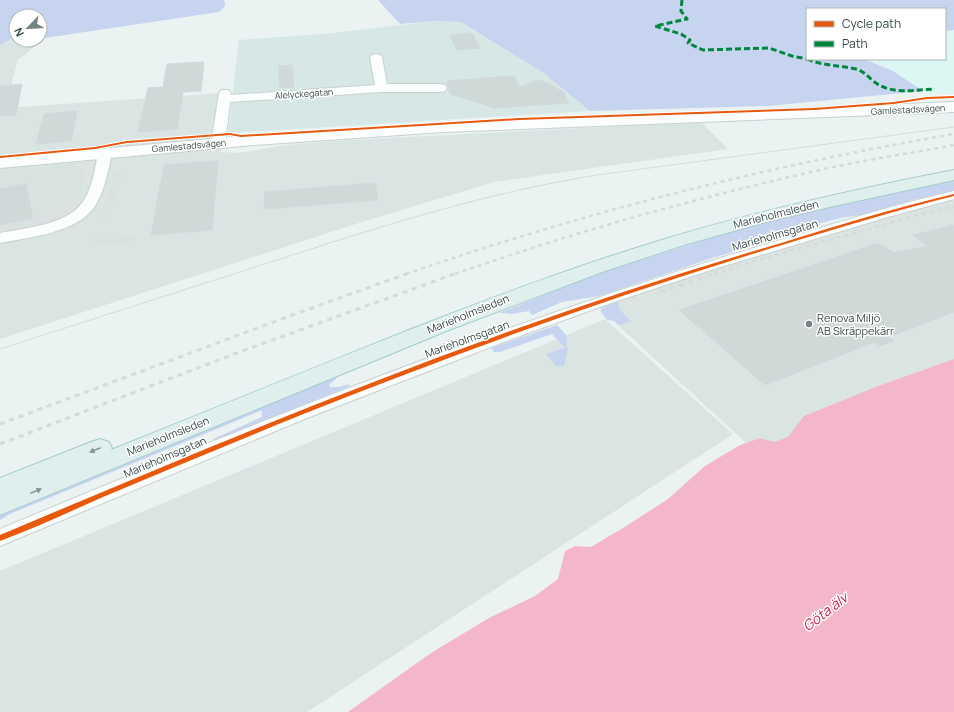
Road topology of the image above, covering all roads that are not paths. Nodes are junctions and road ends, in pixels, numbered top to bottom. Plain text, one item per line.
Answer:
1 (376, 57) dead end
2 (382, 88) junction
3 (441, 88) dead end
4 (954, 107) edge
5 (218, 144) junction
6 (105, 153) junction
7 (0, 163) edge
8 (954, 166) edge
9 (954, 175) edge
10 (954, 195) edge
11 (0, 238) edge
12 (0, 488) edge
13 (0, 505) edge
14 (0, 538) edge

1 - 2 street
2 - 3 street, Alelyckegatan
2 - 5 street, Alelyckegatan
4 - 5 street, Gamlestadsvägen
5 - 6 street, Gamlestadsvägen
6 - 7 street, Gamlestadsvägen
6 - 11 street
8 -> 12 highway, Marieholmsleden
13 -> 9 highway, Marieholmsleden
10 - 14 street, Marieholmsgatan

